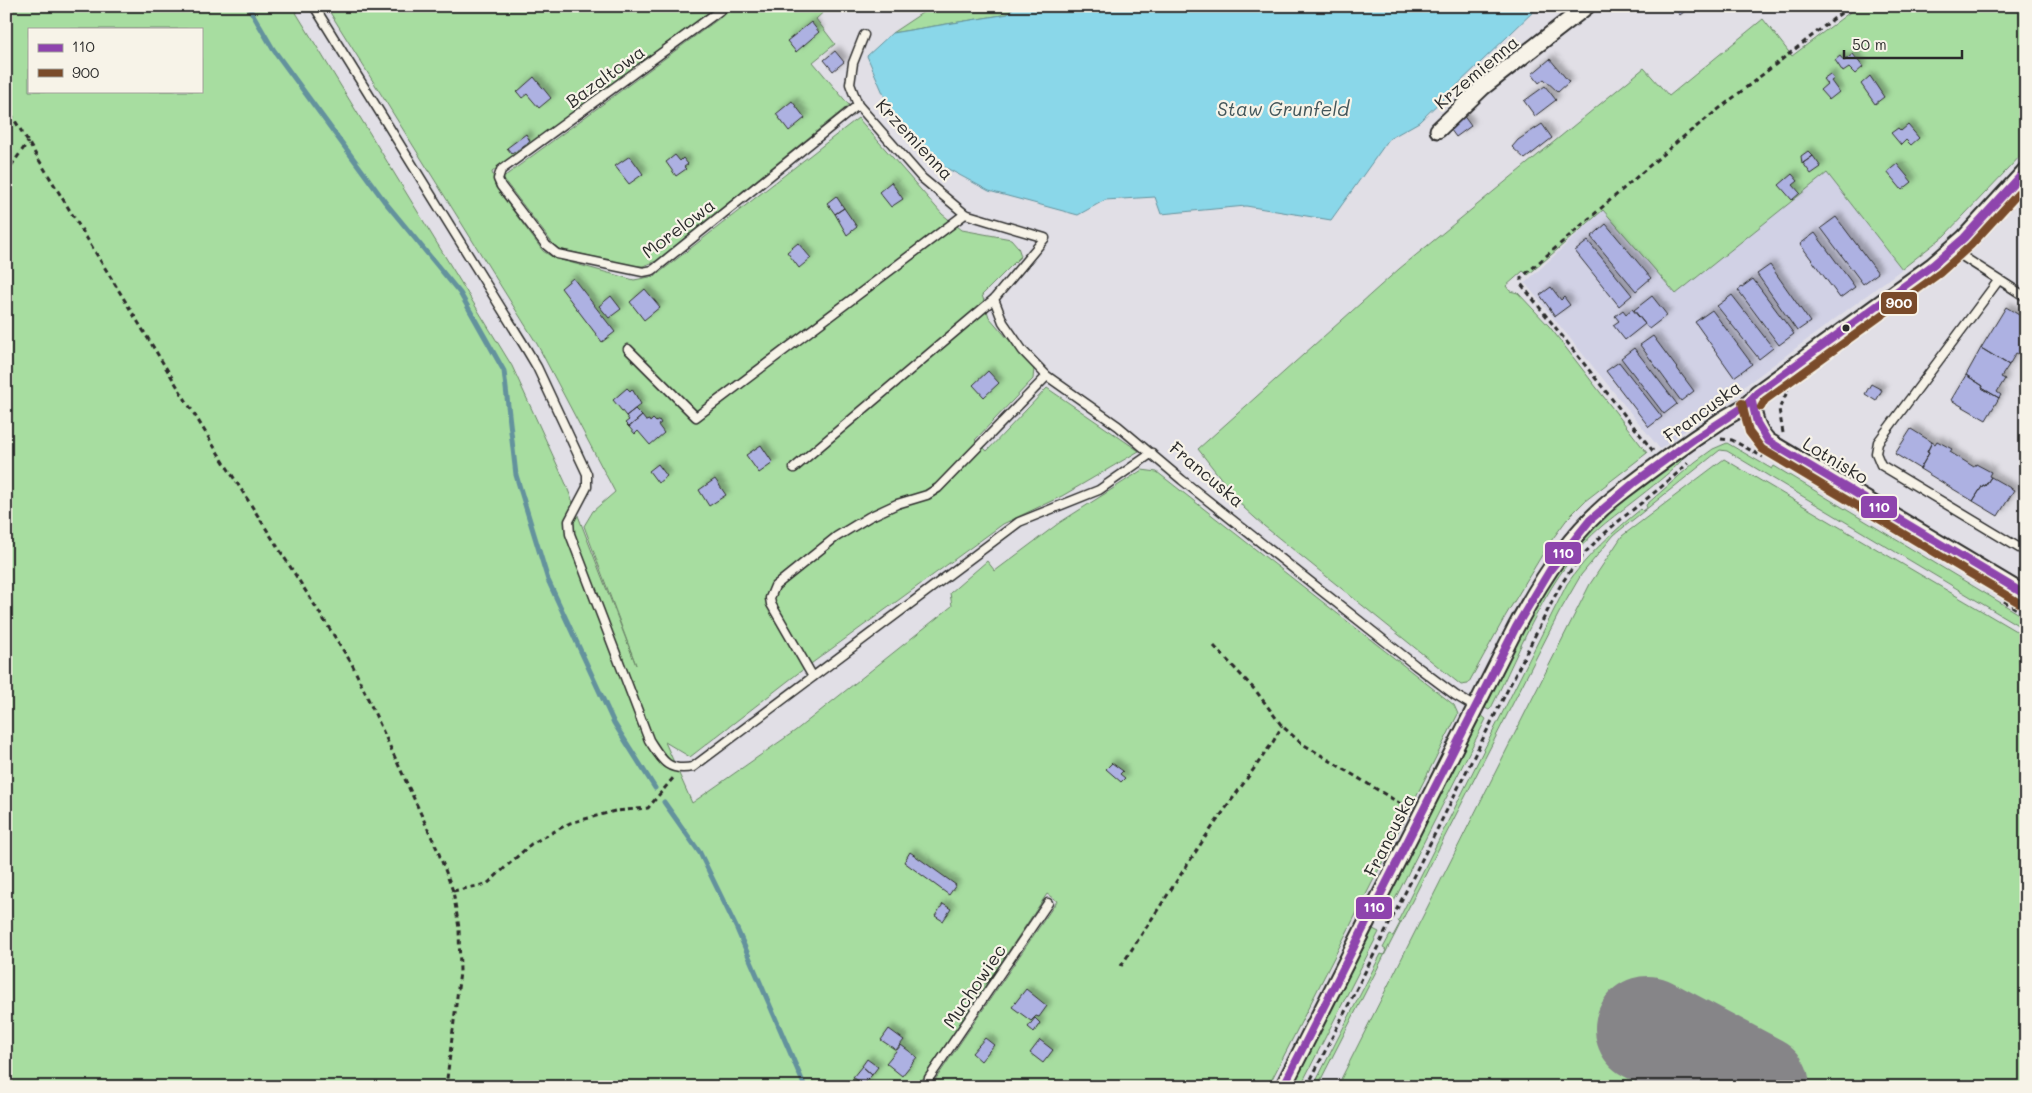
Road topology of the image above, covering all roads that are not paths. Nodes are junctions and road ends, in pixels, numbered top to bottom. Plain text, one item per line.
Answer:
1 (314, 6) edge
2 (726, 6) edge
3 (1587, 6) edge
4 (864, 35) dead end
5 (858, 105) junction
6 (1438, 130) dead end
7 (501, 170) joint
8 (2026, 170) edge
9 (965, 214) junction
10 (1951, 249) junction
11 (1998, 281) junction
12 (2026, 297) edge
13 (994, 299) junction
14 (628, 349) dead end
15 (1047, 376) junction
16 (1752, 402) junction
17 (1152, 453) junction
18 (794, 468) dead end
19 (2026, 552) edge
20 (2026, 595) edge
21 (813, 677) junction
22 (1475, 708) junction
23 (1048, 903) dead end
24 (927, 1087) edge
25 (1283, 1087) edge

1 - 21 lane
2 - 7 lane, Bazaltowa
3 - 6 street, Krzemienna
4 - 5 lane, Krzemienna
5 - 7 lane, Morelowa
5 - 9 lane, Krzemienna
8 - 10 street, Francuska
9 - 13 lane, Krzemienna
9 - 14 lane
10 - 11 lane
10 - 16 street, Francuska
11 - 12 lane
11 - 19 lane
13 - 15 lane
13 - 18 lane
15 - 17 lane, Francuska
15 - 21 lane
16 - 20 street, Lotnisko
16 - 22 street, Francuska
17 - 21 lane
17 - 22 lane, Francuska
22 - 25 street, Francuska
23 - 24 lane, Muchowiec

